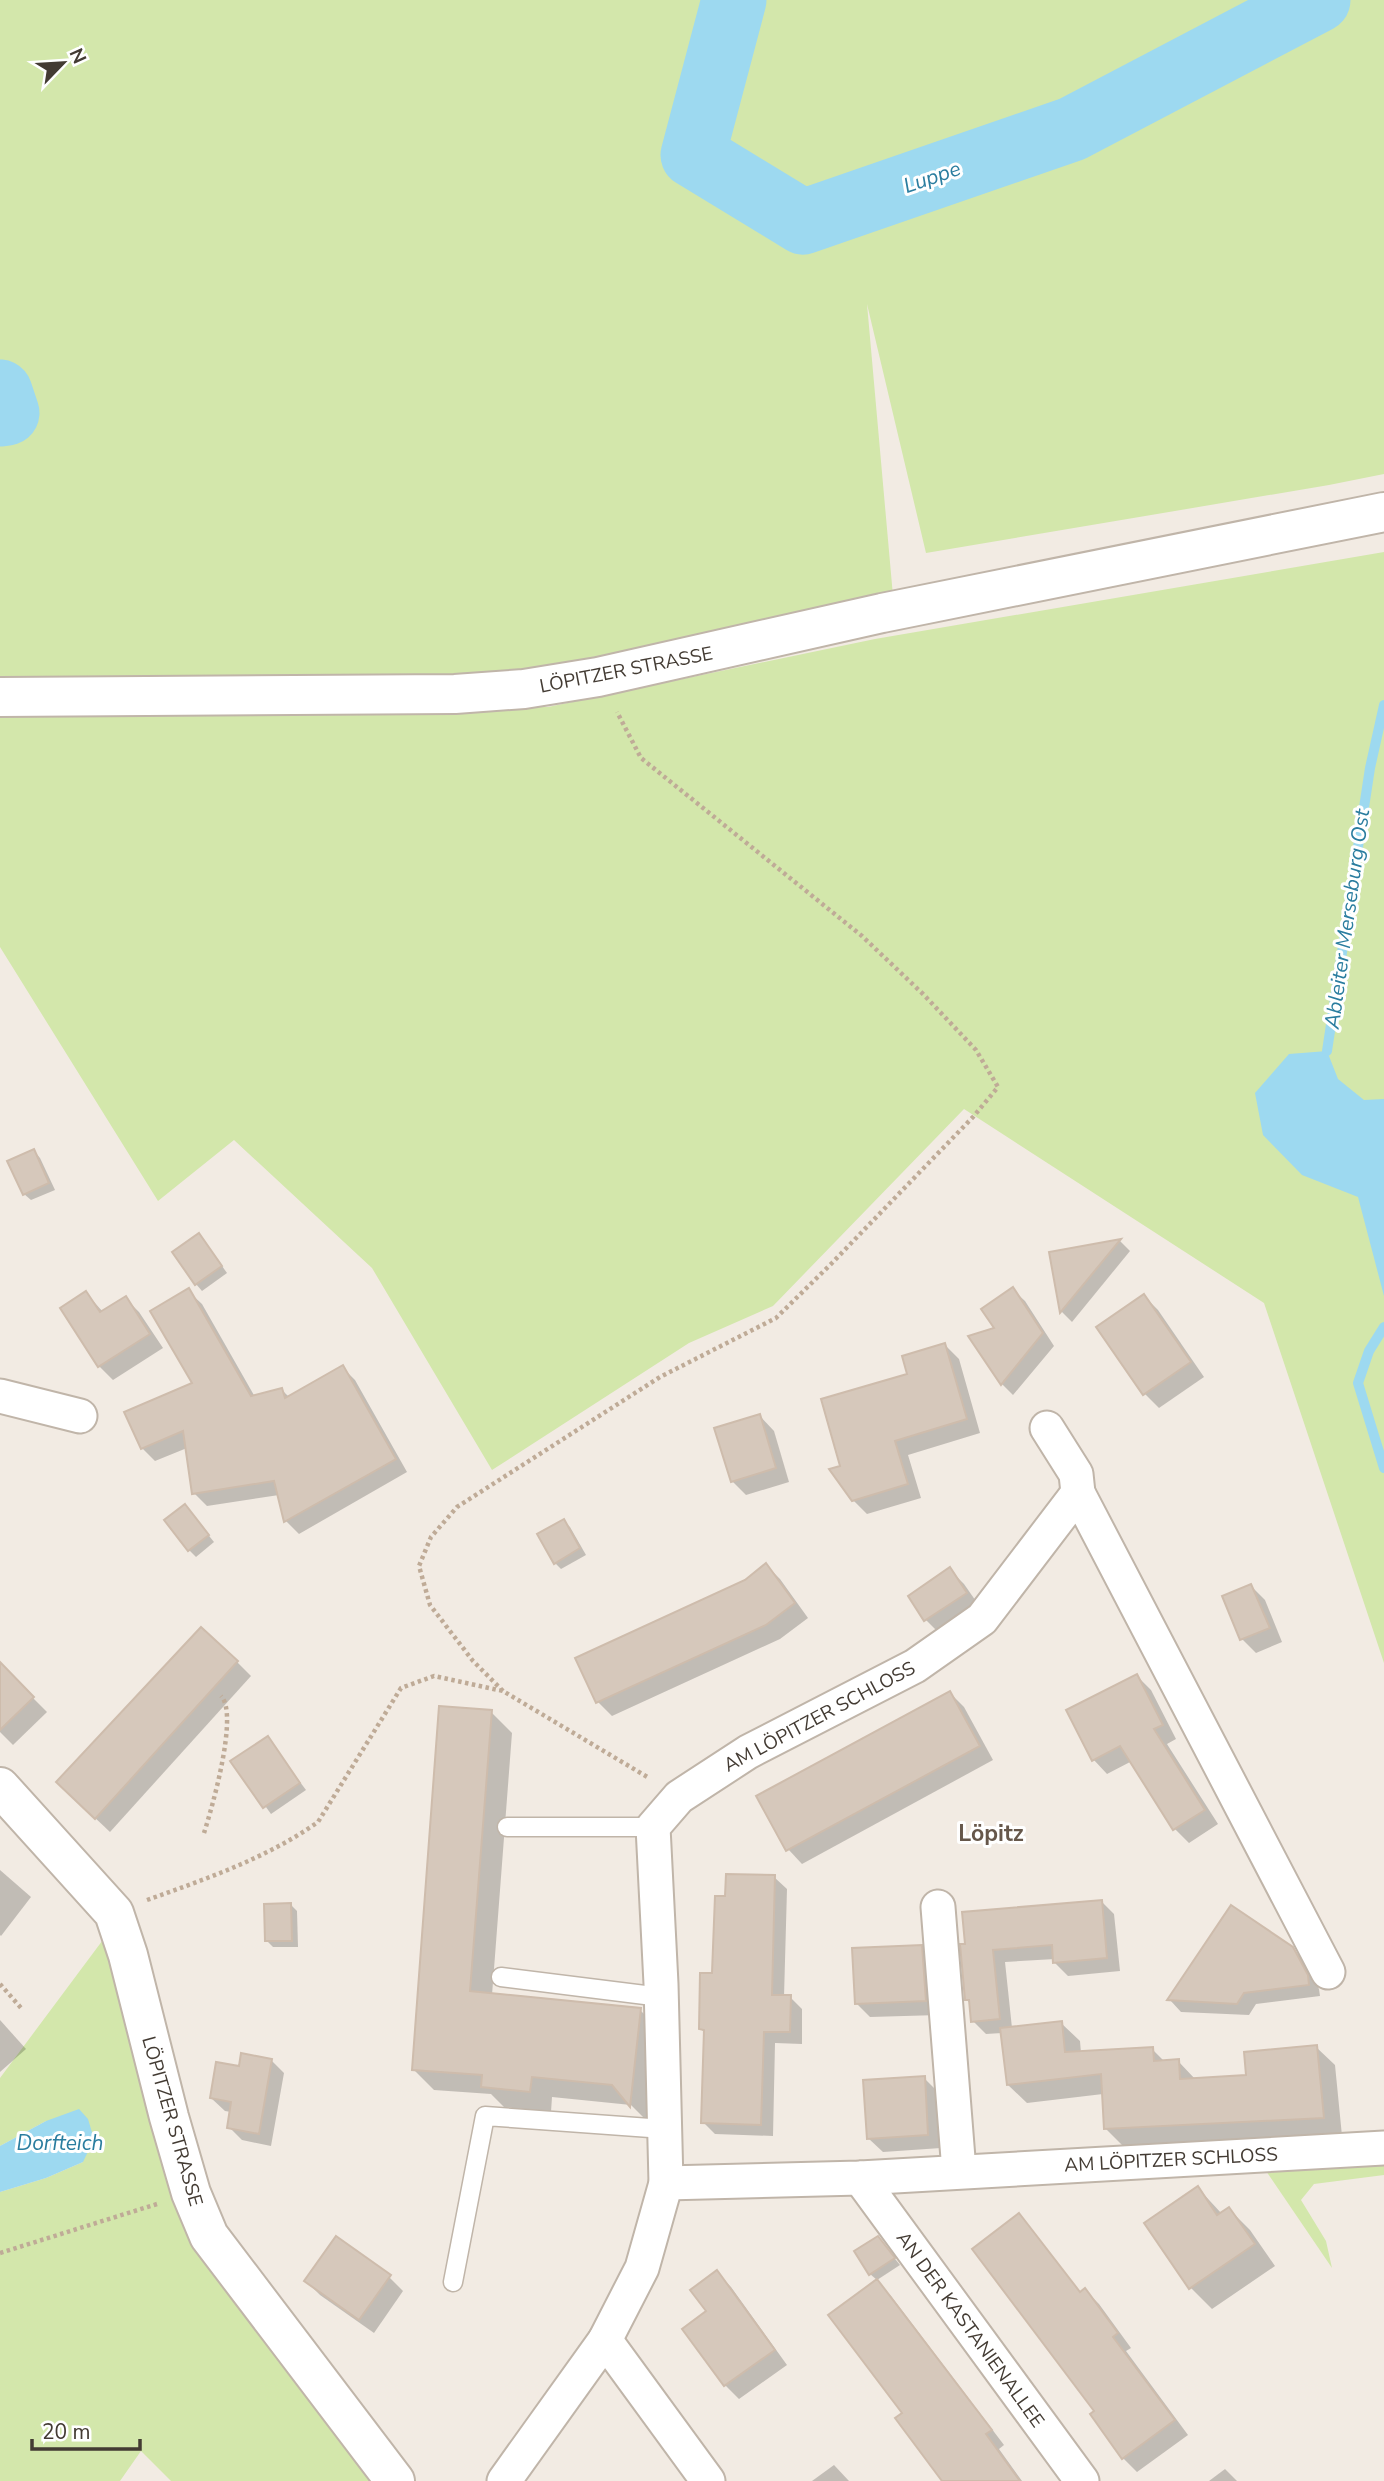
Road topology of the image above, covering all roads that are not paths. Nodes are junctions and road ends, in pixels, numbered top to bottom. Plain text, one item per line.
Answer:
1 (1384, 512) edge
2 (0, 697) edge
3 (0, 1396) edge
4 (80, 1416) dead end
5 (1047, 1428) dead end
6 (1078, 1493) junction
7 (0, 1787) edge
8 (507, 1827) dead end
9 (653, 1827) junction
10 (938, 1907) dead end
11 (1328, 1972) dead end
12 (501, 1977) dead end
13 (661, 1997) junction
14 (664, 2129) junction
15 (1384, 2148) edge
16 (959, 2171) junction
17 (860, 2178) junction
18 (666, 2183) junction
19 (453, 2281) dead end
20 (605, 2340) junction
21 (395, 2481) edge
22 (504, 2481) edge
23 (708, 2481) edge
24 (1082, 2481) edge

1 - 2 street, LÖPITZER STRASSE
3 - 4 street
5 - 6 street
6 - 9 street, AM LÖPITZER SCHLOSS
6 - 11 street
7 - 21 street, LÖPITZER STRASSE
8 - 9 lane
9 - 13 street
10 - 16 street
12 - 13 lane
13 - 14 street
14 - 18 street
14 - 19 lane
15 - 16 street, AM LÖPITZER SCHLOSS
16 - 17 street, AM LÖPITZER SCHLOSS
17 - 18 street, AM LÖPITZER SCHLOSS
17 - 24 street, AN DER KASTANIENALLEE
18 - 20 street
20 - 22 street
20 - 23 street

